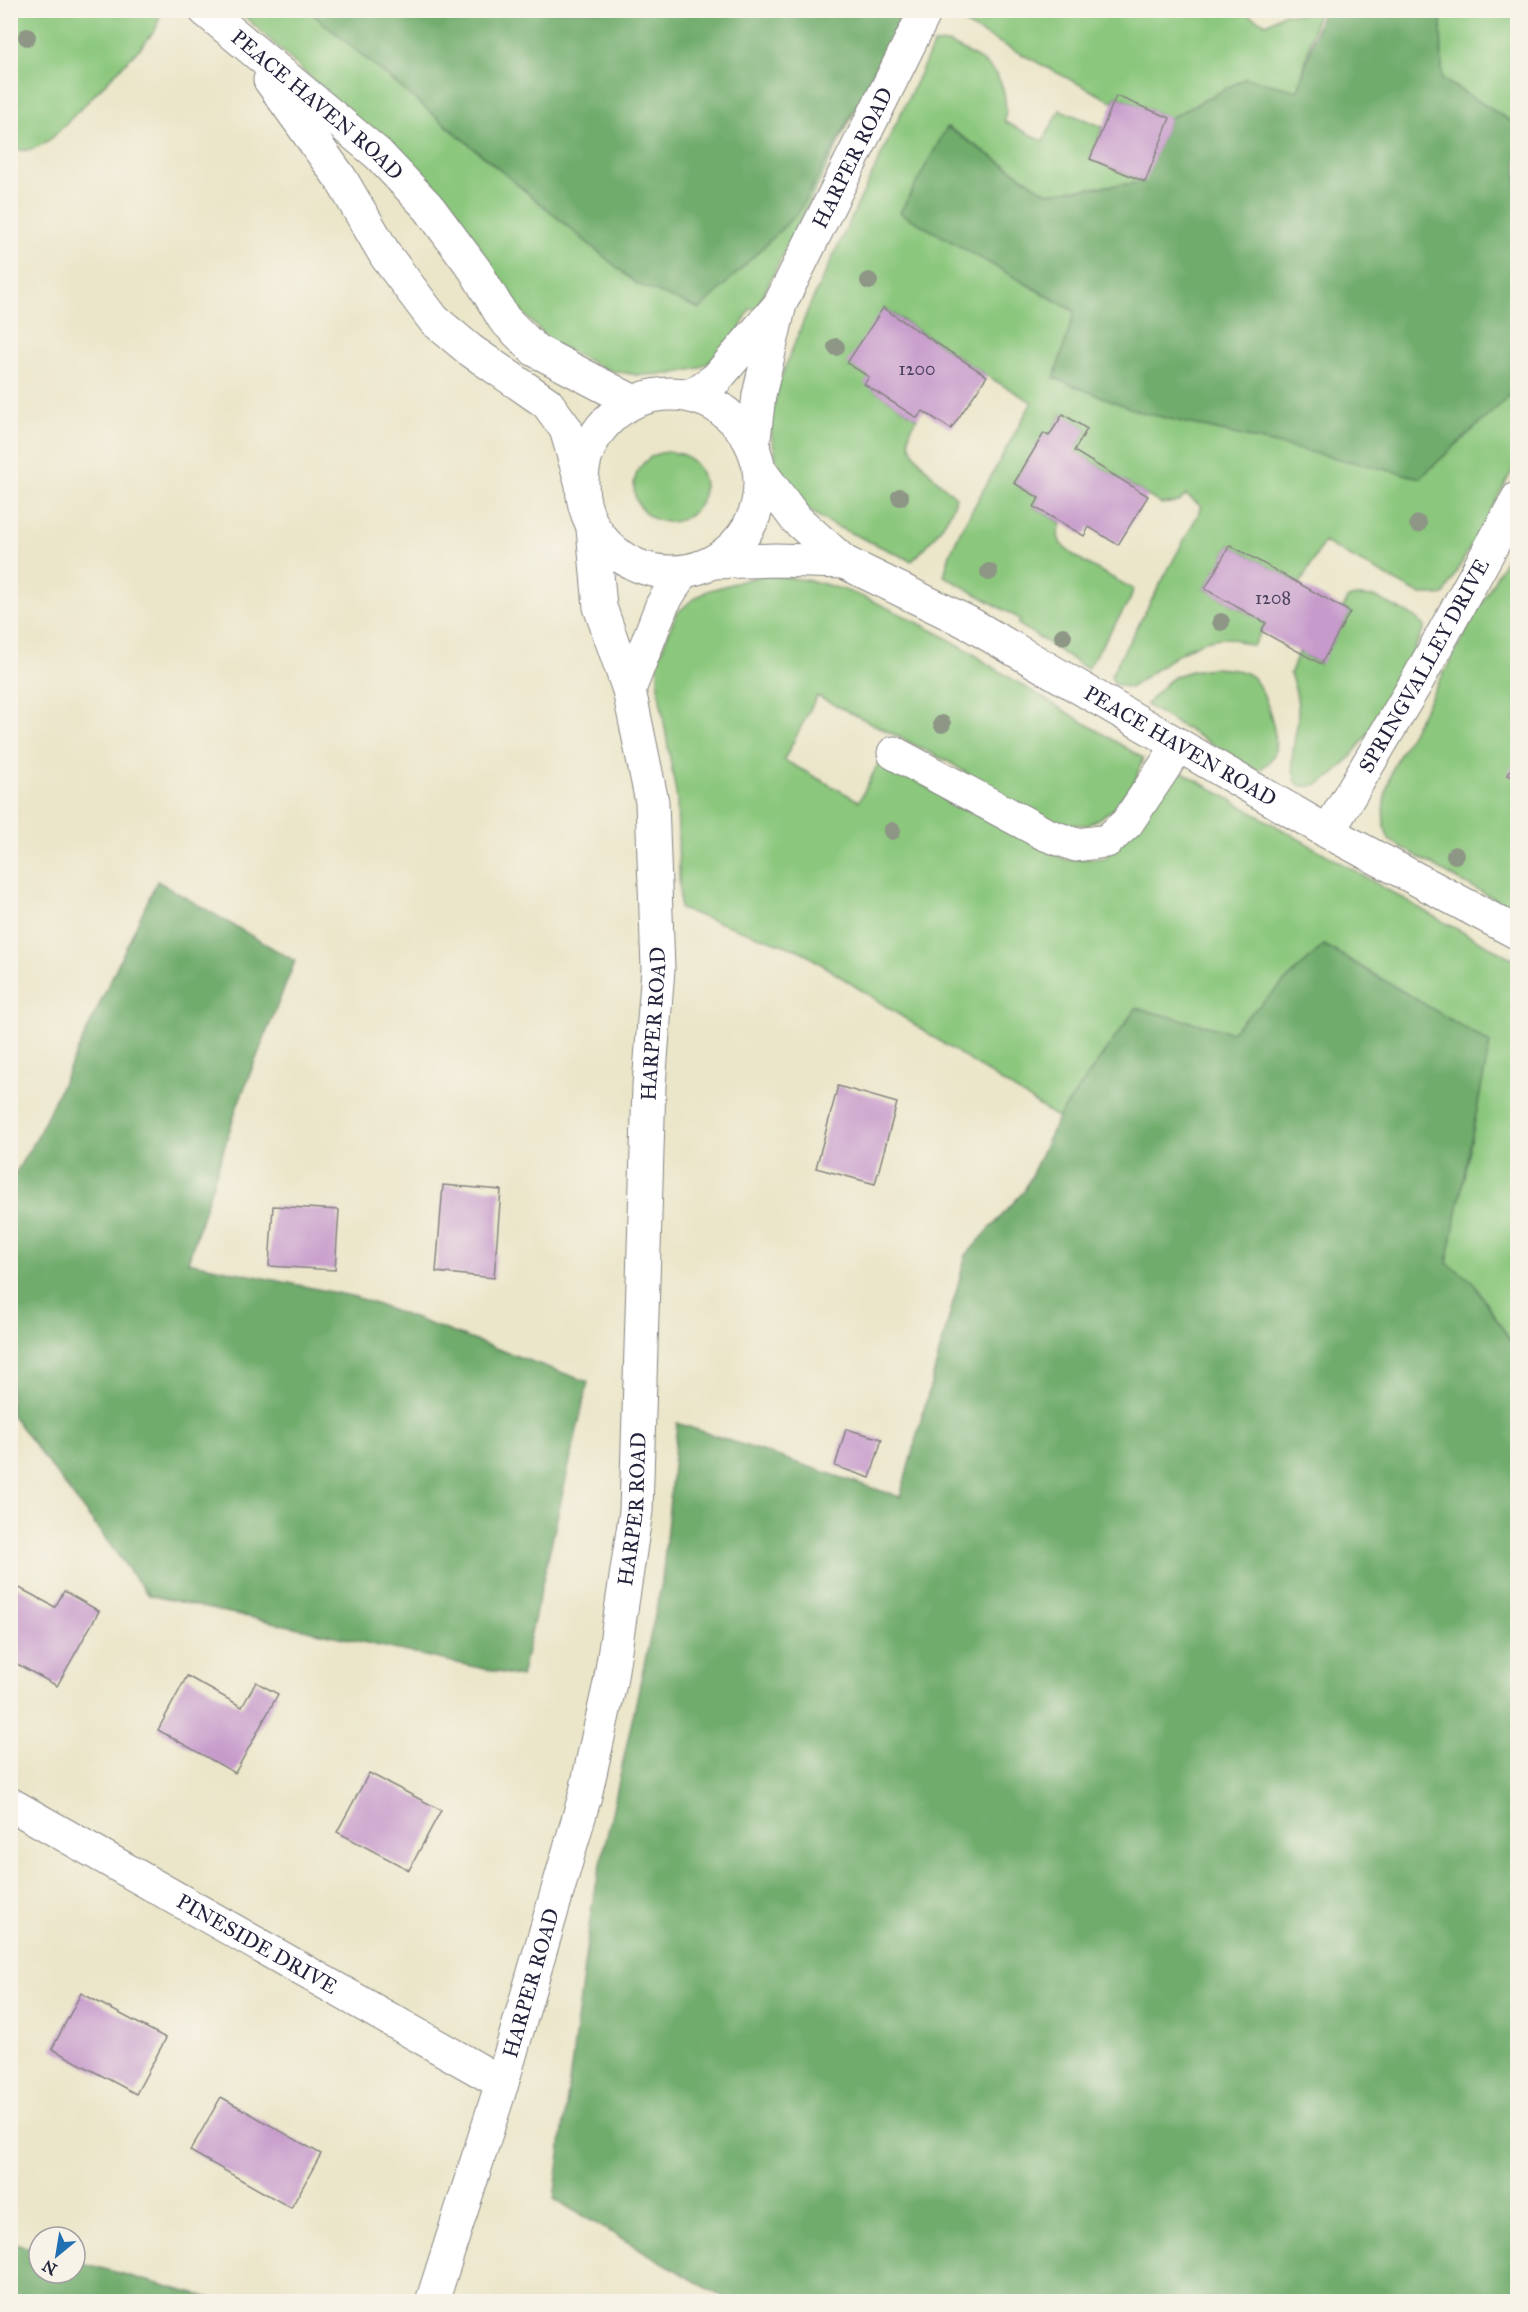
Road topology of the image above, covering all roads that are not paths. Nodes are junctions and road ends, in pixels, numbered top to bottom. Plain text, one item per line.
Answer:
1 (205, 10) edge
2 (926, 10) edge
3 (244, 44) junction
4 (780, 304) junction
5 (691, 396) junction
6 (632, 401) junction
7 (757, 459) junction
8 (581, 481) junction
9 (1518, 498) edge
10 (593, 529) junction
11 (714, 562) junction
12 (844, 562) junction
13 (682, 572) junction
14 (629, 690) junction
15 (1179, 745) junction
16 (894, 753) dead end
17 (1328, 832) junction
18 (1518, 933) edge
19 (10, 1804) edge
20 (502, 2083) junction
21 (432, 2301) edge

1 - 3 main road
2 - 4 main road, HARPER ROAD
3 - 6 main road, PEACE HAVEN ROAD
3 - 8 main road, PEACE HAVEN ROAD
4 - 5 main road, HARPER ROAD
4 - 7 main road, HARPER ROAD
5 - 6 main road
5 - 7 main road
6 - 8 main road
7 - 11 main road
7 - 12 main road, PEACE HAVEN ROAD
8 - 10 main road
9 - 17 main road, SPRINGVALLEY DRIVE
10 - 13 main road
10 - 14 main road, HARPER ROAD
11 - 12 main road, PEACE HAVEN ROAD
11 - 13 main road
12 - 15 main road, PEACE HAVEN ROAD
13 - 14 main road
14 - 20 main road, HARPER ROAD
15 - 16 main road
15 - 17 main road, PEACE HAVEN ROAD
17 - 18 main road, PEACE HAVEN ROAD
19 - 20 main road, PINESIDE DRIVE
20 - 21 main road, HARPER ROAD

